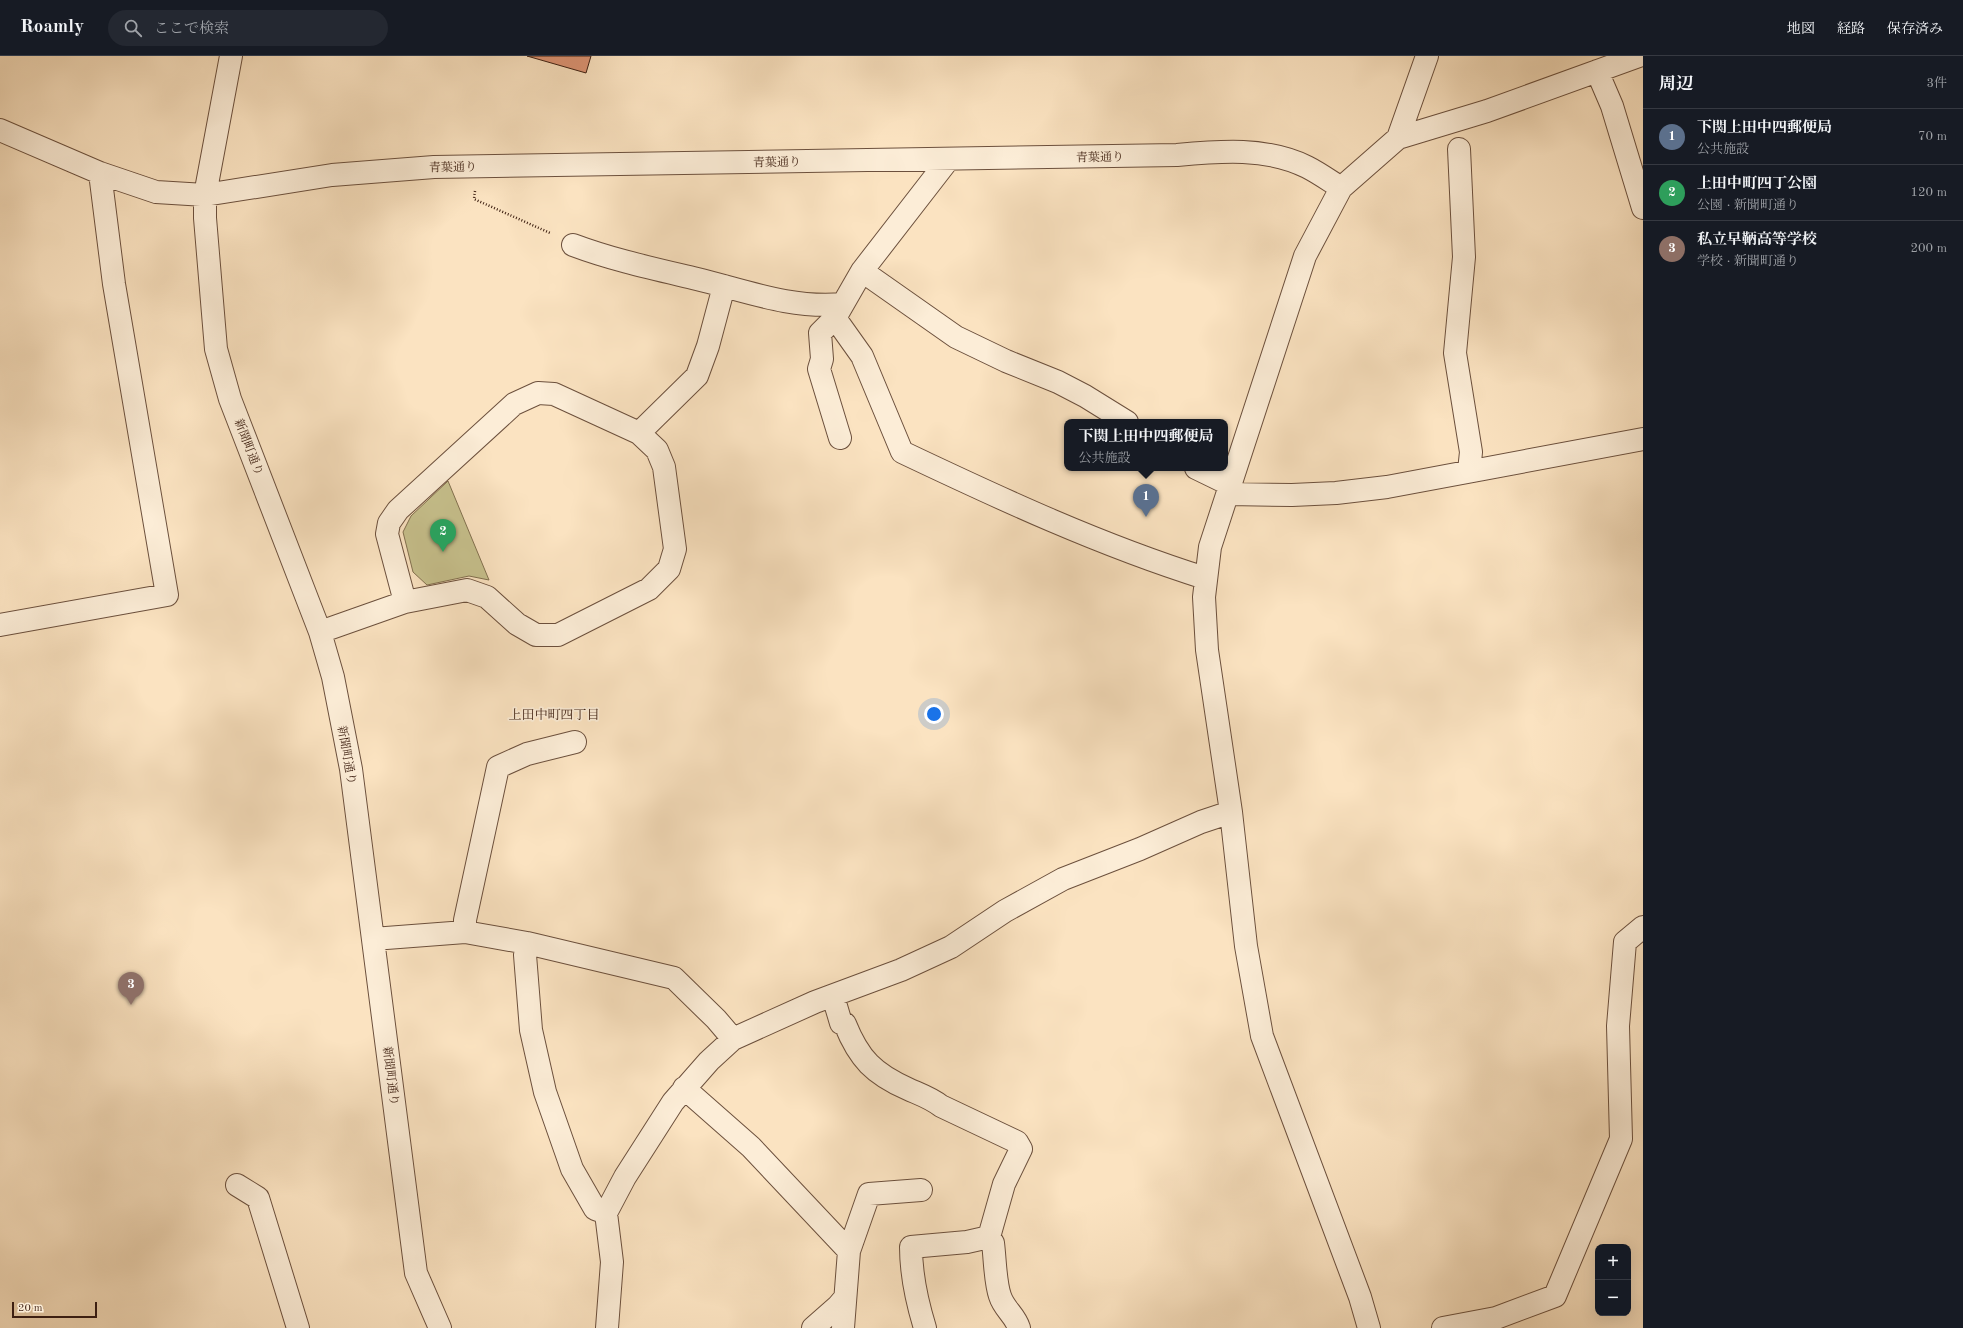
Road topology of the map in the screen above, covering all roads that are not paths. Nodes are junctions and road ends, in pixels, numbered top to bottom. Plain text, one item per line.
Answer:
1 (231, 56) edge
2 (1427, 56) edge
3 (1639, 56) edge
4 (1597, 71) junction
5 (0, 130) edge
6 (1398, 138) junction
7 (1459, 149) dead end
8 (948, 160) junction
9 (100, 173) junction
10 (1341, 188) junction
11 (205, 195) junction
12 (1643, 208) edge
13 (573, 245) road end
14 (862, 271) junction
15 (724, 286) junction
16 (839, 311) junction
17 (1122, 419) edge
18 (639, 433) junction
19 (840, 438) dead end
20 (1643, 439) edge
21 (1201, 471) edge
22 (1469, 471) junction
23 (1229, 489) junction
24 (1205, 578) junction
25 (405, 602) junction
26 (0, 625) edge
27 (320, 632) junction
28 (576, 742) dead end
29 (1232, 812) junction
30 (1643, 927) edge
31 (466, 932) junction
32 (373, 939) junction
33 (527, 943) junction
34 (833, 996) junction
35 (733, 1039) junction
36 (684, 1088) junction
37 (237, 1185) dead end
38 (921, 1190) dead end
39 (606, 1214) junction
40 (989, 1237) junction
41 (849, 1251) junction
42 (844, 1299) junction
43 (1497, 1323) edge
44 (298, 1328) edge
45 (440, 1328) edge
46 (607, 1328) edge
47 (813, 1328) edge
48 (843, 1328) edge
49 (925, 1328) edge
50 (1020, 1328) edge
51 (1370, 1328) edge
52 (1444, 1328) edge

1 - 11 street, 新聞町通り
2 - 6 street
3 - 4 street
4 - 6 street
4 - 12 street
5 - 9 street, 青葉通り
6 - 10 street
7 - 22 street
8 - 10 street, 青葉通り
8 - 11 street, 青葉通り
8 - 14 street
9 - 11 street, 青葉通り
9 - 26 street
10 - 23 street
11 - 27 street, 新聞町通り
13 - 15 street
14 - 16 street
14 - 17 street
15 - 16 street
15 - 18 street
16 - 19 street
16 - 24 street
18 - 25 street
18 - 25 street
20 - 22 street
21 - 23 street
22 - 23 street
23 - 24 street
24 - 29 street
25 - 27 street
27 - 32 street, 新聞町通り
28 - 31 street
29 - 34 street
29 - 51 street
30 - 43 street
31 - 32 street
31 - 33 street
32 - 45 street, 新聞町通り
33 - 35 street
33 - 39 street
34 - 35 street
34 - 40 street
35 - 36 street
36 - 39 street
36 - 41 street
37 - 44 street
38 - 41 street
39 - 46 street
40 - 49 street
40 - 50 street
41 - 42 street
42 - 47 street
42 - 48 street
43 - 52 street

